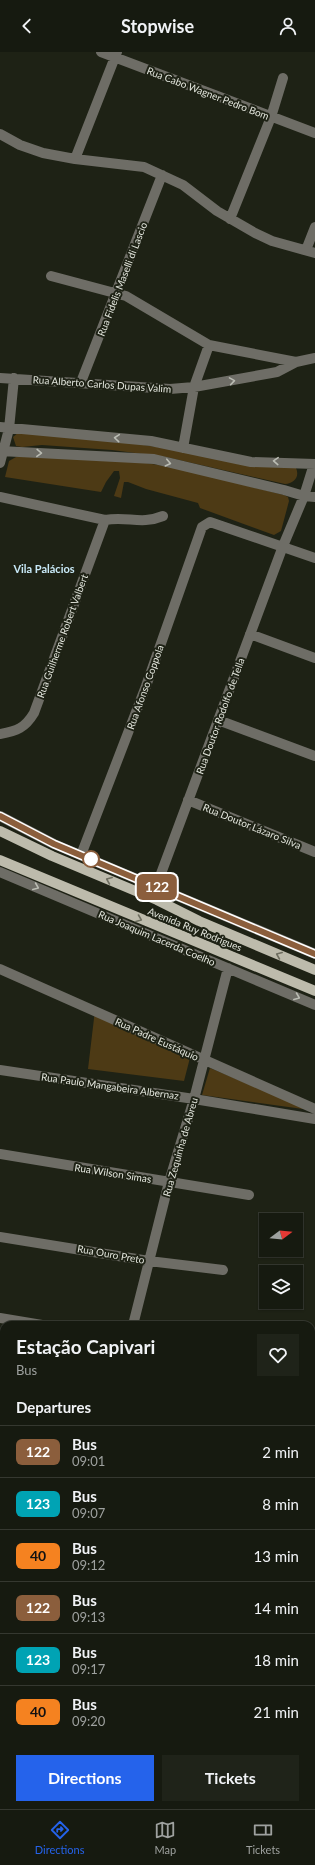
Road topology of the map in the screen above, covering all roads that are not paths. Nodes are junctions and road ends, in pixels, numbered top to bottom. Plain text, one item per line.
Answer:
1 (101, 52) edge
2 (116, 55) edge
3 (283, 78) dead end
4 (271, 117) junction
5 (315, 133) edge
6 (0, 134) edge
7 (75, 160) junction
8 (162, 175) junction
9 (230, 219) junction
10 (315, 227) edge
11 (310, 252) edge
12 (51, 276) dead end
13 (117, 292) junction
14 (209, 346) junction
15 (315, 358) edge
16 (298, 362) junction
17 (0, 378) edge
18 (14, 378) junction
19 (82, 382) junction
20 (194, 387) junction
21 (4, 428) edge
22 (183, 448) junction
23 (1, 452) edge
24 (0, 463) edge
25 (314, 464) edge
26 (304, 496) junction
27 (0, 497) edge
28 (315, 497) edge
29 (163, 516) dead end
30 (105, 520) junction
31 (283, 546) junction
32 (315, 558) edge
33 (250, 634) junction
34 (315, 658) edge
35 (218, 720) junction
36 (0, 734) edge
37 (315, 756) edge
38 (188, 800) junction
39 (0, 816) edge
40 (0, 831) edge
41 (315, 852) edge
42 (82, 855) junction
43 (0, 860) edge
44 (0, 872) edge
45 (156, 886) junction
46 (315, 954) edge
47 (228, 968) junction
48 (0, 970) edge
49 (315, 970) edge
50 (315, 991) edge
51 (315, 1004) edge
52 (205, 1060) junction
53 (0, 1070) edge
54 (194, 1099) junction
55 (315, 1109) edge
56 (315, 1119) edge
57 (0, 1154) edge
58 (169, 1182) junction
59 (249, 1195) dead end
60 (0, 1237) edge
61 (149, 1261) junction
62 (223, 1270) dead end
63 (0, 1318) edge
64 (18, 1321) edge
65 (134, 1321) edge

1 - 2 street, Rua Cabo Wagner Pedro Bom
2 - 4 street, Rua Cabo Wagner Pedro Bom
2 - 7 street
3 - 4 street
4 - 5 street, Rua Cabo Wagner Pedro Bom
4 - 9 street
6 - 7 street
7 - 8 street
8 - 9 street
8 - 13 street, Rua Fidelis Maselli di Lascio
9 - 11 street
10 - 11 street
12 - 13 street
13 - 14 street
13 - 19 street, Rua Fidelis Maselli di Lascio
14 - 16 street
14 - 20 street
15 - 16 street
20 -> 16 street, Rua Alberto Carlos Dupas Valim
17 - 18 street, Rua Alberto Carlos Dupas Valim
18 - 19 street, Rua Alberto Carlos Dupas Valim
18 - 21 street
19 - 20 street, Rua Alberto Carlos Dupas Valim
20 - 22 street
22 -> 21 street
21 - 23 street
25 -> 22 street
23 - 24 street
23 -> 26 street
25 - 26 street, Rua Doutor Rodolfo de Tella
26 - 28 street
26 - 31 street, Rua Doutor Rodolfo de Tella
27 - 30 street
29 - 30 street
30 - 36 street, Rua Guilherme Robert Valbert
31 - 32 street
31 - 33 street, Rua Doutor Rodolfo de Tella
31 - 42 street, Rua Afonso Coppola
33 - 34 street
33 - 35 street, Rua Doutor Rodolfo de Tella
35 - 37 street
35 - 38 street, Rua Doutor Rodolfo de Tella
38 - 41 street, Rua Doutor Lázaro Silva
38 - 45 street, Rua Doutor Rodolfo de Tella
39 - 42 street
49 -> 40 main road, Avenida Ruy Rodrigues
42 - 45 street
43 -> 50 main road, Avenida Ruy Rodrigues
44 -> 47 street, Rua Joaquim Lacerda Coelho
45 - 46 street
47 -> 51 street, Rua Joaquim Lacerda Coelho
47 - 52 street, Rua Zequinha de Abreu
48 - 52 street, Rua Padre Eustáquio
52 - 54 street, Rua Zequinha de Abreu
52 - 55 street, Rua Padre Eustáquio
53 - 54 street, Rua Paulo Mangabeira Albernaz
54 - 56 street, Rua Paulo Mangabeira Albernaz
54 - 58 street, Rua Zequinha de Abreu
57 - 58 street, Rua Wilson Simas
58 - 59 street, Rua Wilson Simas
58 - 61 street, Rua Zequinha de Abreu
60 - 61 street, Rua Ouro Preto
61 - 62 street, Rua Ouro Preto
61 - 65 street, Rua Zequinha de Abreu
63 - 64 street

